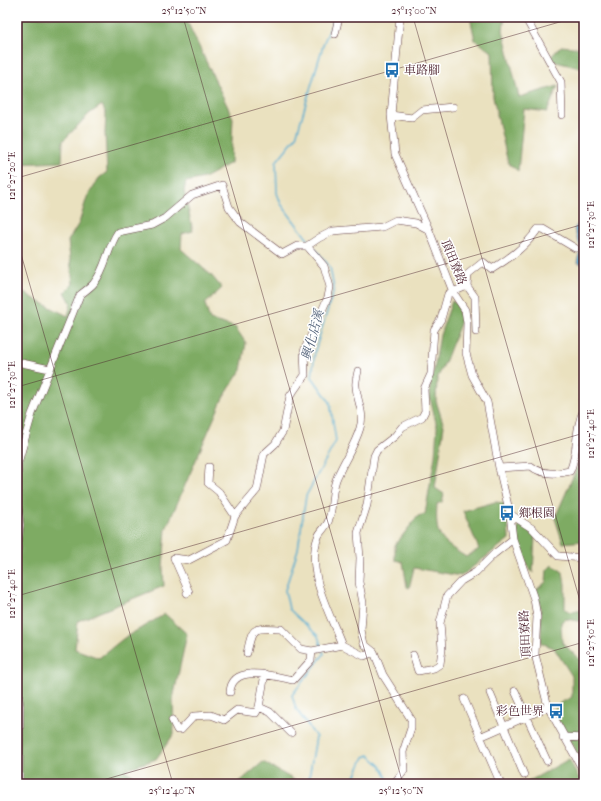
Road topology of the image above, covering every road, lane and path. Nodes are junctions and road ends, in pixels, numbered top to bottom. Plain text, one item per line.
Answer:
1 (339, 17) edge
2 (400, 17) edge
3 (525, 17) edge
4 (335, 34) dead end
5 (453, 107) dead end
6 (562, 115) dead end
7 (391, 116) junction
8 (429, 230) junction
9 (307, 246) junction
10 (575, 248) dead end
11 (467, 286) junction
12 (453, 292) junction
13 (476, 332) dead end
14 (17, 362) edge
15 (50, 369) junction
16 (358, 371) dead end
17 (584, 410) edge
18 (209, 467) dead end
19 (499, 468) junction
20 (510, 514) junction
21 (234, 516) junction
22 (513, 539) junction
23 (17, 552) edge
24 (584, 558) edge
25 (187, 593) dead end
26 (342, 645) junction
27 (312, 651) junction
28 (374, 652) junction
29 (247, 653) dead end
30 (414, 656) dead end
31 (265, 674) junction
32 (17, 683) edge
33 (515, 691) dead end
34 (230, 692) dead end
35 (490, 693) dead end
36 (464, 699) dead end
37 (259, 707) junction
38 (548, 708) junction
39 (527, 717) junction
40 (172, 720) dead end
41 (504, 727) junction
42 (291, 733) dead end
43 (480, 737) junction
44 (563, 737) junction
45 (584, 738) edge
46 (547, 761) dead end
47 (584, 772) edge
48 (524, 775) dead end
49 (500, 782) dead end
50 (19, 784) edge
51 (396, 784) edge

1 - 4 street
2 - 7 street, 頂田寮路
3 - 6 street
5 - 7 street
7 - 8 street, 頂田寮路
8 - 9 street
8 - 12 street, 頂田寮路
9 - 15 street
9 - 21 street
10 - 11 street
11 - 12 street
11 - 13 street
12 - 19 street, 頂田寮路
12 - 28 street
14 - 15 street
15 - 23 street
16 - 26 street
17 - 19 street
18 - 21 street
19 - 20 street, 頂田寮路
20 - 22 street, 頂田寮路
20 - 24 street
21 - 25 street
22 - 30 street
22 - 38 street, 頂田寮路
26 - 27 street
26 - 28 street
27 - 29 street
27 - 31 street
28 - 51 street
31 - 34 street
31 - 37 street
32 - 50 street
33 - 39 street
35 - 41 street
36 - 43 street
37 - 40 street
37 - 42 street
38 - 39 street
38 - 44 street, 頂田寮路
39 - 41 street
39 - 46 street
41 - 43 street
41 - 48 street
43 - 49 street
44 - 45 street
44 - 47 street, 頂田寮路

